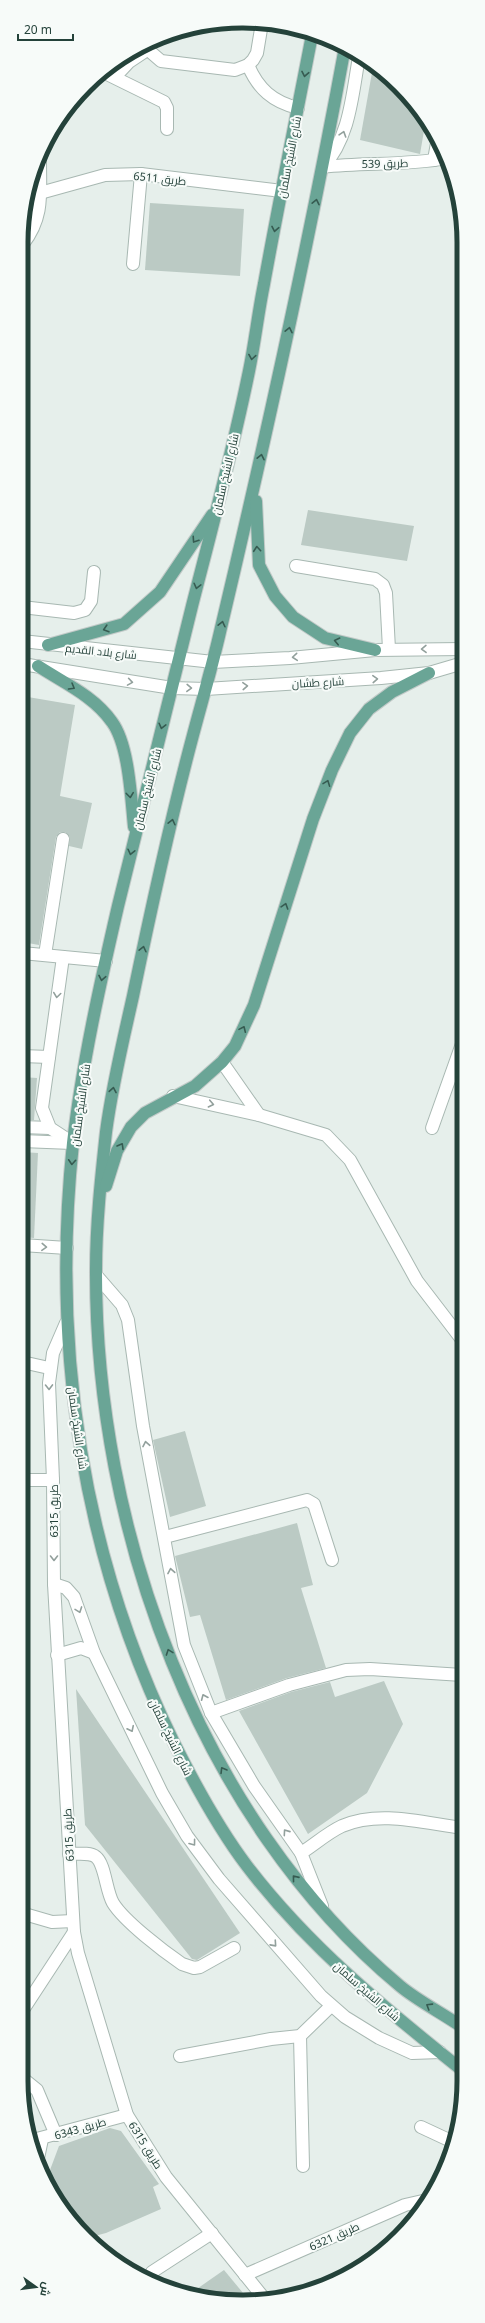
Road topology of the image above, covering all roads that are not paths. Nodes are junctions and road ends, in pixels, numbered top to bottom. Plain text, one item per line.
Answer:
1 (261, 29) edge
2 (311, 39) edge
3 (148, 50) edge
4 (344, 54) edge
5 (137, 56) edge
6 (358, 62) edge
7 (248, 65) junction
8 (109, 74) edge
9 (115, 77) junction
10 (298, 108) junction
11 (167, 129) dead end
12 (436, 150) edge
13 (440, 159) edge
14 (434, 160) junction
15 (323, 167) junction
16 (141, 174) junction
17 (37, 180) edge
18 (282, 191) junction
19 (35, 193) edge
20 (28, 236) edge
21 (133, 264) dead end
22 (256, 480) junction
23 (217, 508) junction
24 (296, 566) dead end
25 (94, 572) dead end
26 (28, 608) edge
27 (28, 642) edge
28 (48, 645) junction
29 (457, 649) edge
30 (375, 650) junction
31 (389, 650) junction
32 (179, 660) junction
33 (213, 662) junction
34 (28, 665) edge
35 (457, 665) edge
36 (38, 666) junction
37 (429, 673) junction
38 (172, 688) junction
39 (206, 689) junction
40 (135, 835) junction
41 (63, 840) dead end
42 (28, 954) edge
43 (45, 955) junction
44 (63, 957) junction
45 (106, 961) junction
46 (28, 1056) edge
47 (49, 1057) junction
48 (457, 1058) edge
49 (222, 1062) junction
50 (173, 1096) junction
51 (259, 1115) junction
52 (28, 1127) edge
53 (50, 1128) junction
54 (432, 1128) dead end
55 (28, 1141) edge
56 (73, 1143) junction
57 (99, 1209) junction
58 (28, 1245) edge
59 (67, 1248) junction
60 (96, 1275) junction
61 (66, 1323) junction
62 (457, 1333) edge
63 (28, 1363) edge
64 (50, 1368) junction
65 (28, 1480) edge
66 (53, 1480) junction
67 (165, 1537) junction
68 (332, 1560) dead end
69 (54, 1584) junction
70 (94, 1653) junction
71 (57, 1655) junction
72 (457, 1675) edge
73 (211, 1713) junction
74 (457, 1827) edge
75 (301, 1853) junction
76 (69, 1854) junction
77 (28, 1915) edge
78 (326, 1917) junction
79 (74, 1926) junction
80 (234, 1948) dead end
81 (28, 2002) edge
82 (331, 2006) junction
83 (457, 2024) edge
84 (300, 2036) junction
85 (440, 2052) junction
86 (180, 2056) dead end
87 (457, 2066) edge
88 (28, 2083) edge
89 (127, 2115) junction
90 (421, 2127) dead end
91 (56, 2135) junction
92 (38, 2140) edge
93 (449, 2140) edge
94 (303, 2166) dead end
95 (419, 2202) edge
96 (212, 2233) junction
97 (152, 2272) dead end
98 (245, 2275) junction
99 (261, 2294) edge

1 - 7 street
2 -> 10 main road, شارع الشيخ سلمان
3 - 7 street
4 - 15 main road
5 - 9 street
15 -> 6 street
7 - 10 street
8 - 9 street
9 - 11 street
10 - 18 main road, شارع الشيخ سلمان
12 - 14 street
13 - 14 street, طريق 539
14 - 15 street, طريق 539
22 -> 15 main road
16 - 18 street, طريق 6511
16 - 19 street, طريق 6511
16 - 21 street
17 - 19 street
18 -> 23 main road, شارع الشيخ سلمان
19 - 20 street
30 -> 22 main road
33 -> 22 main road
23 -> 28 main road
23 -> 32 main road, شارع الشيخ سلمان
24 - 31 street
25 - 26 street
27 - 28 street, شارع بلاد القديم
28 - 32 street, شارع بلاد القديم
29 -> 31 street
30 - 31 street
30 -> 33 street
32 - 33 street
32 - 38 main road, شارع الشيخ سلمان
33 - 39 main road
34 - 36 street
35 - 37 street, شارع طشان
36 -> 38 street
36 -> 40 main road
39 -> 37 street, شارع طشان
49 -> 37 main road
38 -> 39 street, شارع طشان
38 -> 40 main road, شارع الشيخ سلمان
57 -> 39 main road
40 -> 45 main road, شارع الشيخ سلمان
41 - 43 street
42 - 43 street
43 - 44 street
44 - 45 street
44 -> 47 street
45 -> 56 main road, شارع الشيخ سلمان
46 - 47 street
47 - 53 street
48 - 54 street
49 - 50 main road
49 - 51 street
50 -> 51 street
57 -> 50 main road
51 - 62 street
52 - 53 street
53 - 56 street
55 - 56 street
56 -> 59 main road, شارع الشيخ سلمان
57 - 60 main road
58 -> 59 street
59 - 61 main road, شارع الشيخ سلمان
67 -> 60 street
78 -> 60 main road
61 - 64 street, طريق 6315
61 - 85 main road, شارع الشيخ سلمان
63 - 64 street
64 -> 66 street, طريق 6315
65 - 66 street
66 -> 69 street, طريق 6315
67 - 68 street
73 -> 67 street
69 -> 70 street
69 - 71 street, طريق 6315
70 - 71 street
70 -> 82 street
71 - 76 street, طريق 6315
72 - 73 street
75 -> 73 street
74 - 75 street
75 - 78 street
76 - 79 street, طريق 6315
76 - 80 street
77 - 79 street
83 -> 78 main road
79 - 81 street
79 - 89 street, طريق 6315
82 - 84 street
82 - 85 street
84 - 86 street
84 - 94 street
85 - 87 main road, شارع الشيخ سلمان
88 - 91 street
89 - 91 street, طريق 6343
89 - 96 street, طريق 6315
90 - 93 street
91 - 92 street, طريق 6343
95 - 98 street, طريق 6321
96 - 97 street
96 - 98 street, طريق 6315
98 - 99 street, طريق 6315

